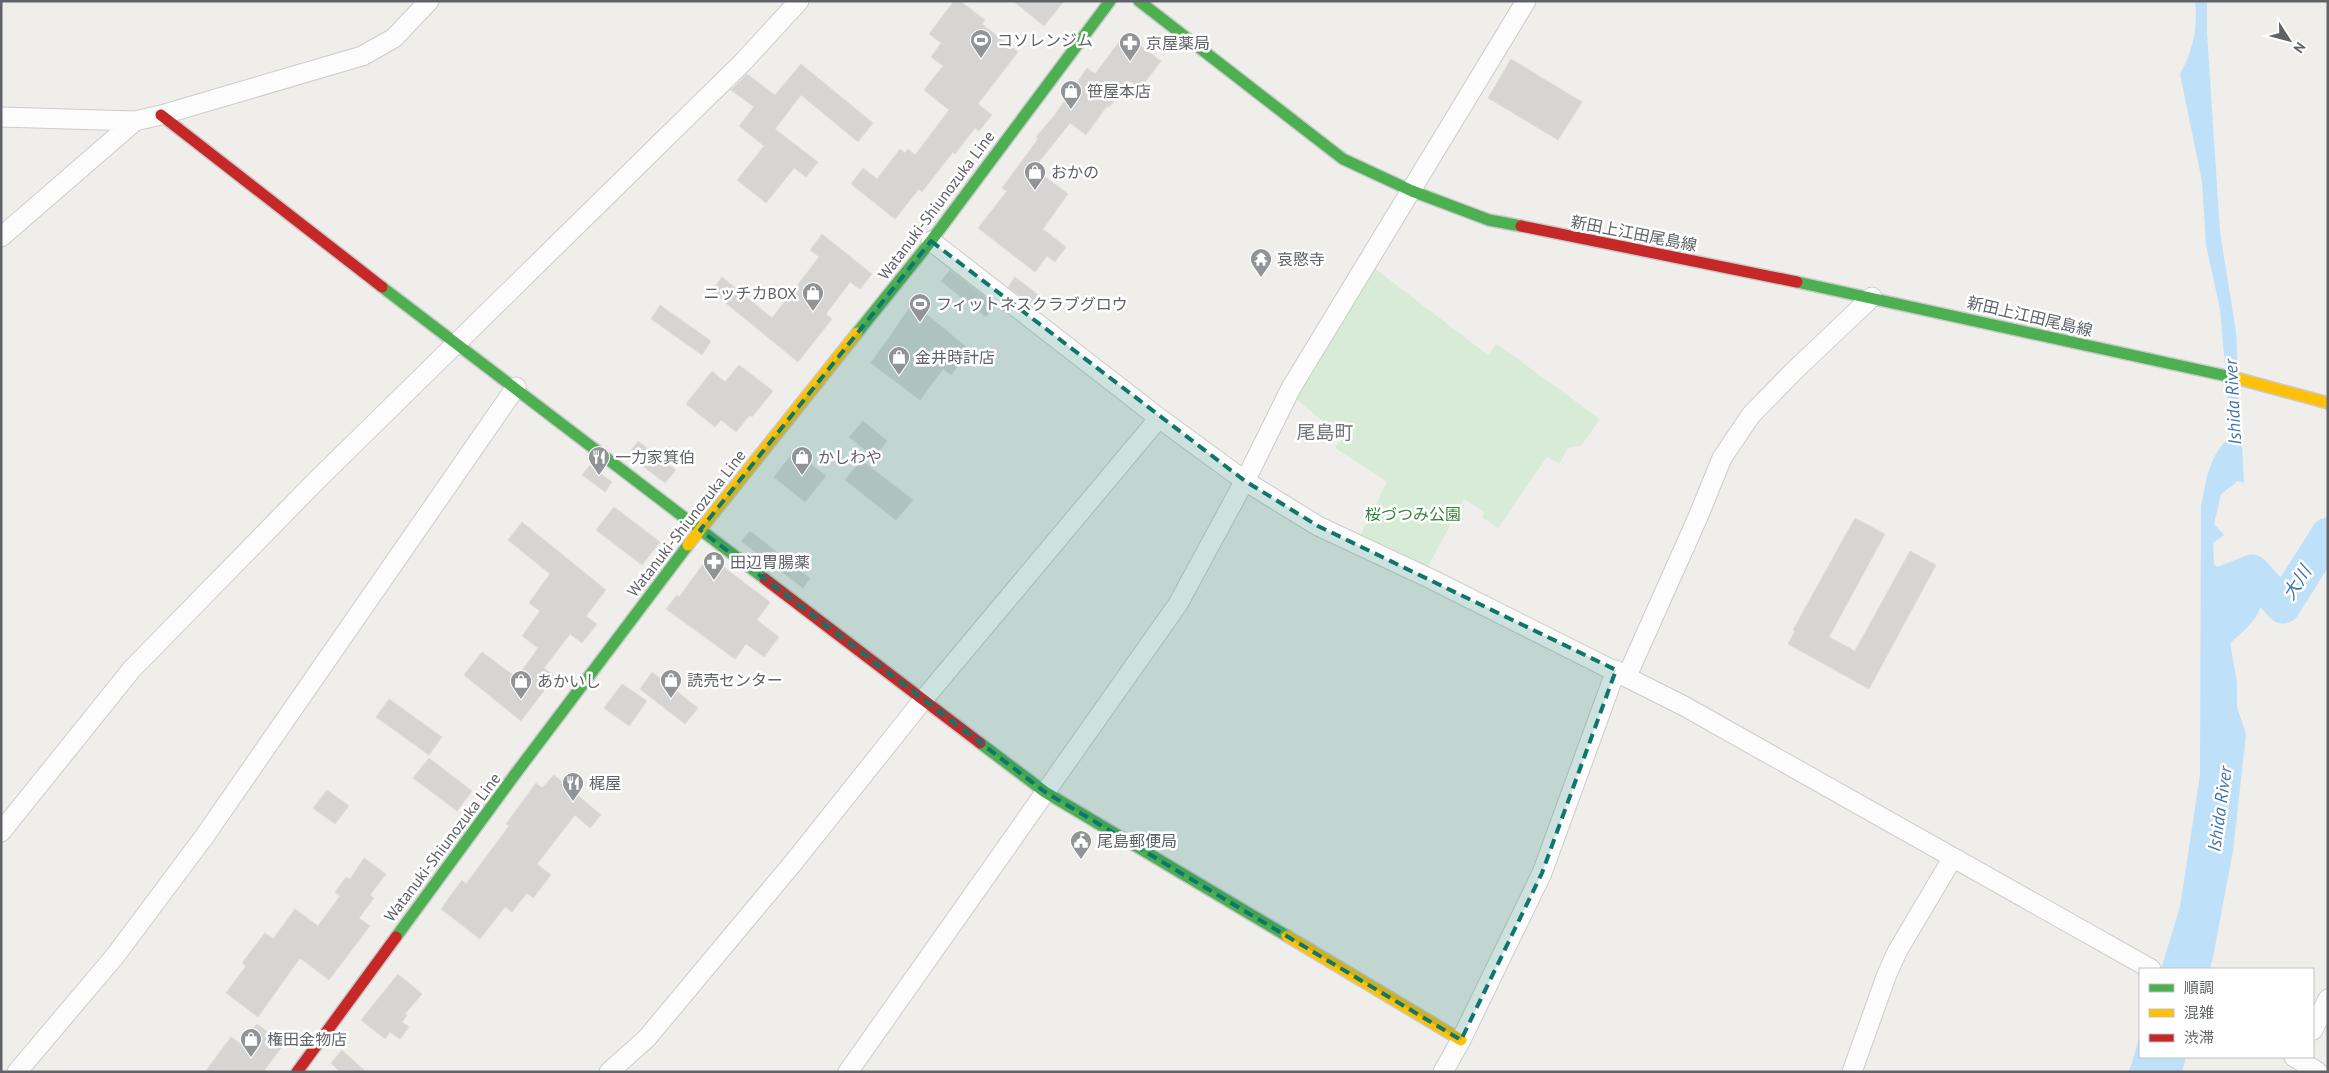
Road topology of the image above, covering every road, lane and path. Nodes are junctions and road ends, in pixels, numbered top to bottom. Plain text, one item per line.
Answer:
1 (429, 1) edge
2 (798, 1) edge
3 (1110, 1) edge
4 (1139, 1) edge
5 (1526, 1) edge
6 (161, 115) junction
7 (1, 117) edge
8 (135, 121) junction
9 (1412, 191) junction
10 (1, 237) edge
11 (931, 241) junction
12 (1872, 297) junction
13 (455, 343) junction
14 (516, 387) junction
15 (2328, 403) edge
16 (1159, 418) junction
17 (1245, 481) junction
18 (700, 530) junction
19 (1621, 673) junction
20 (923, 700) junction
21 (1045, 792) junction
22 (1, 832) edge
23 (1952, 859) junction
24 (2144, 965) edge
25 (2328, 999) edge
26 (2314, 1028) edge
27 (1461, 1040) junction
28 (2297, 1058) edge
29 (17, 1072) edge
30 (297, 1072) edge
31 (609, 1072) edge
32 (848, 1072) edge
33 (1443, 1072) edge
34 (1852, 1072) edge
35 (2318, 1072) edge

1 - 6 street
2 - 13 street
3 - 11 main road, Watanuki-Shiunozuka Line
4 - 9 main road, 新田上江田尾島線
5 - 9 street
6 - 8 street
6 - 13 main road
7 - 8 street
8 - 10 street
9 - 12 main road, 新田上江田尾島線
9 - 17 street
11 - 16 street
11 - 18 main road, Watanuki-Shiunozuka Line
12 - 15 main road, 新田上江田尾島線
12 - 19 street
13 - 14 main road
13 - 22 street
14 - 18 main road
14 - 29 street
16 - 17 street
16 - 20 street
17 - 19 street
17 - 21 street
18 - 20 main road
18 - 30 main road, Watanuki-Shiunozuka Line
19 - 23 street
19 - 27 street
20 - 21 main road
20 - 31 street
21 - 27 main road
21 - 32 street
23 - 24 street
23 - 34 street
25 - 26 street
27 - 33 street
28 - 35 street

